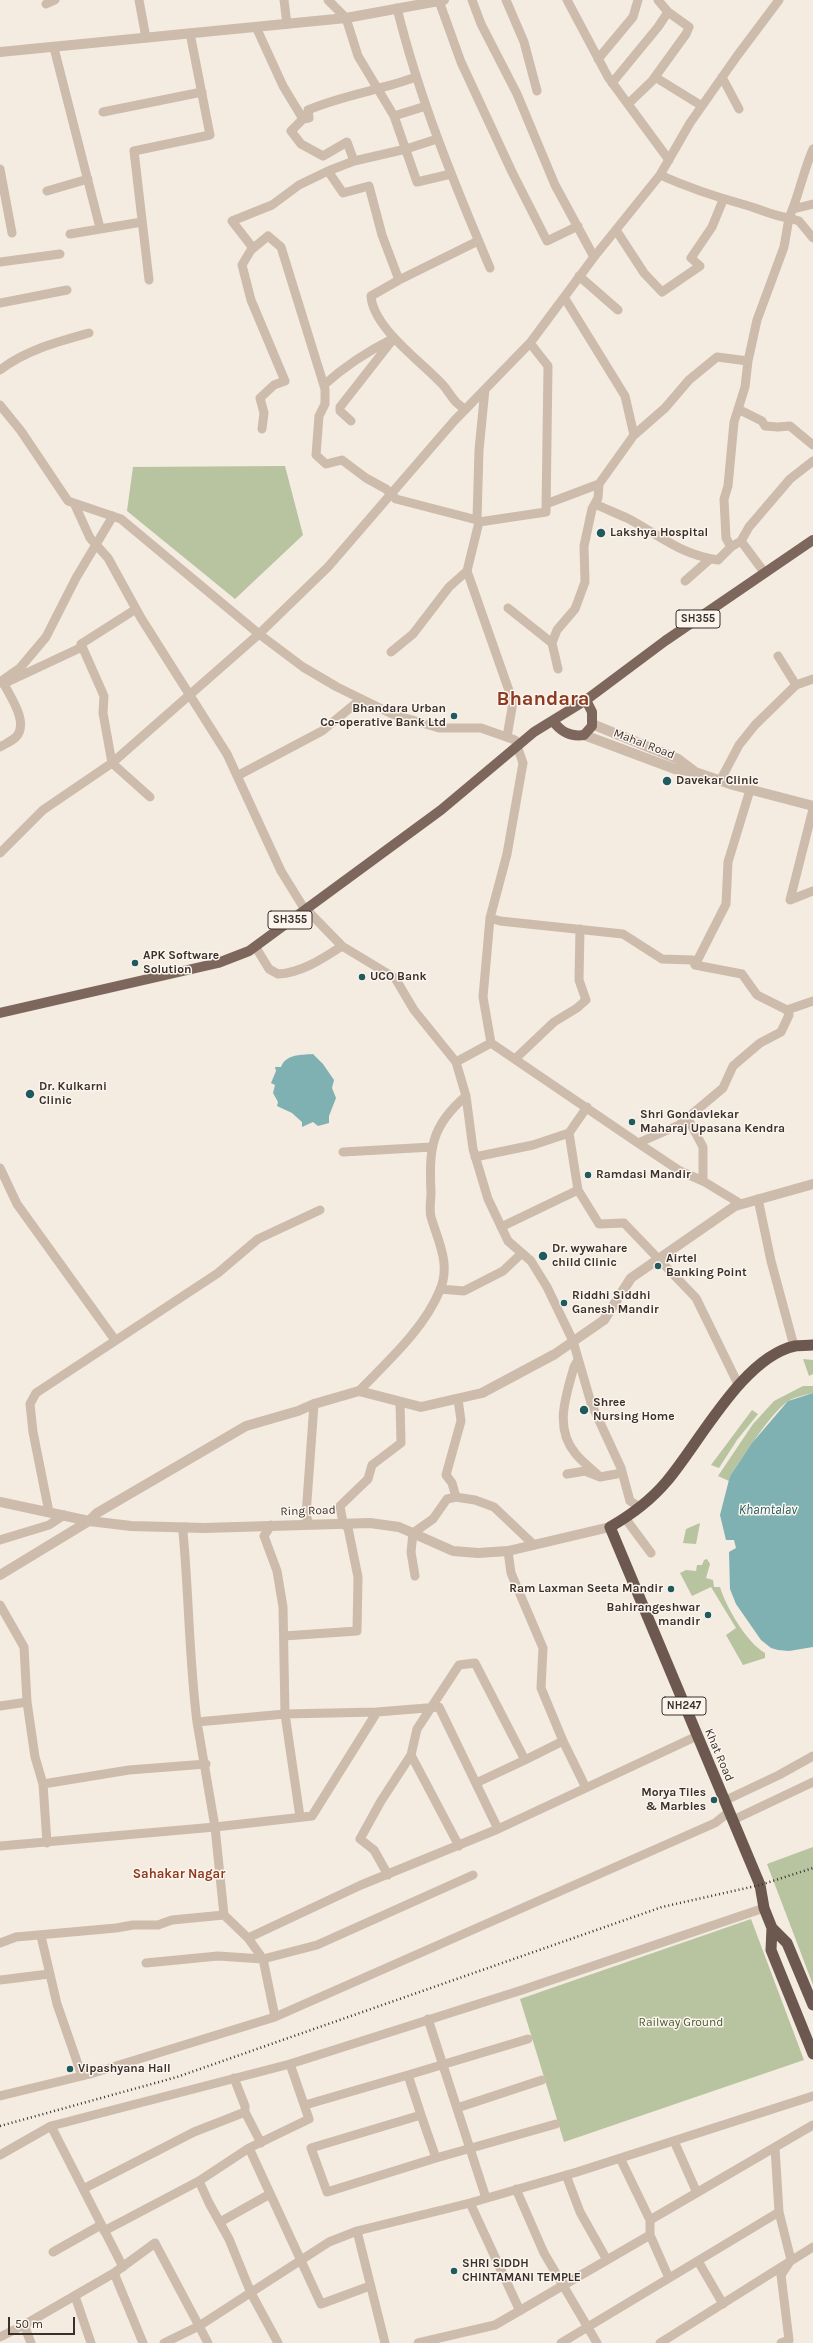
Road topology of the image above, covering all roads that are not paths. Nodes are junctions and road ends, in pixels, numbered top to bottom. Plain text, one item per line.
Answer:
1 (55, 0) edge
2 (139, 0) edge
3 (284, 0) edge
4 (328, 0) edge
5 (441, 0) edge
6 (472, 0) edge
7 (506, 0) edge
8 (567, 0) edge
9 (638, 0) edge
10 (658, 0) edge
11 (779, 0) edge
12 (414, 3) edge
13 (46, 4) dead end
14 (397, 8) junction
15 (668, 12) junction
16 (346, 18) junction
17 (287, 24) junction
18 (256, 27) junction
19 (190, 34) junction
20 (146, 38) junction
21 (54, 48) junction
22 (0, 52) edge
23 (598, 60) junction
24 (722, 76) junction
25 (416, 77) junction
26 (655, 77) junction
27 (612, 83) junction
28 (378, 88) junction
29 (537, 91) dead end
30 (202, 92) junction
31 (628, 104) junction
32 (426, 106) junction
33 (702, 106) junction
34 (739, 109) dead end
35 (103, 112) dead end
36 (394, 116) junction
37 (303, 119) junction
38 (437, 139) junction
39 (406, 149) junction
40 (813, 149) edge
41 (669, 160) junction
42 (354, 161) junction
43 (0, 169) edge
44 (328, 171) junction
45 (451, 174) junction
46 (660, 174) junction
47 (88, 179) junction
48 (47, 191) dead end
49 (723, 200) junction
50 (813, 204) edge
51 (793, 209) junction
52 (789, 218) junction
53 (142, 222) junction
54 (578, 226) junction
55 (100, 228) junction
56 (616, 230) junction
57 (12, 233) dead end
58 (70, 234) dead end
59 (813, 238) edge
60 (478, 241) junction
61 (254, 248) junction
62 (60, 254) dead end
63 (594, 257) junction
64 (0, 262) edge
65 (490, 268) dead end
66 (580, 276) junction
67 (149, 280) dead end
68 (399, 280) junction
69 (67, 290) dead end
70 (564, 297) junction
71 (0, 303) edge
72 (618, 310) dead end
73 (89, 333) dead end
74 (394, 338) junction
75 (530, 343) junction
76 (748, 361) junction
77 (0, 370) edge
78 (324, 385) junction
79 (485, 389) junction
80 (0, 405) edge
81 (466, 409) junction
82 (738, 409) junction
83 (351, 421) dead end
84 (262, 429) dead end
85 (633, 436) junction
86 (813, 445) edge
87 (813, 461) edge
88 (599, 484) junction
89 (390, 493) junction
90 (74, 503) junction
91 (546, 504) junction
92 (595, 504) junction
93 (113, 516) junction
94 (478, 521) junction
95 (813, 540) edge
96 (740, 541) junction
97 (96, 544) junction
98 (731, 547) junction
99 (710, 559) junction
100 (467, 571) junction
101 (764, 572) junction
102 (685, 581) dead end
103 (508, 608) dead end
104 (136, 609) junction
105 (259, 634) junction
106 (552, 643) junction
107 (82, 644) junction
108 (391, 652) dead end
109 (778, 656) dead end
110 (558, 669) dead end
111 (813, 679) edge
112 (2, 683) edge
113 (796, 685) junction
114 (192, 695) junction
115 (361, 699) junction
116 (586, 700) junction
117 (554, 721) junction
118 (592, 724) junction
119 (584, 735) junction
120 (507, 737) junction
121 (518, 745) junction
122 (0, 747) edge
123 (112, 763) junction
124 (695, 772) junction
125 (238, 776) junction
126 (720, 781) junction
127 (750, 790) junction
128 (150, 797) dead end
129 (813, 808) edge
130 (0, 853) edge
131 (813, 891) edge
132 (306, 908) junction
133 (490, 918) junction
134 (580, 929) junction
135 (255, 946) junction
136 (342, 946) junction
137 (695, 965) junction
138 (813, 1001) edge
139 (787, 1010) junction
140 (0, 1013) edge
141 (490, 1043) junction
142 (515, 1059) junction
143 (456, 1062) junction
144 (466, 1096) junction
145 (587, 1107) junction
146 (687, 1117) junction
147 (569, 1133) junction
148 (638, 1143) junction
149 (432, 1147) junction
150 (343, 1152) dead end
151 (476, 1157) junction
152 (0, 1168) edge
153 (703, 1181) junction
154 (813, 1184) edge
155 (578, 1190) junction
156 (758, 1199) junction
157 (741, 1204) junction
158 (320, 1210) dead end
159 (501, 1226) junction
160 (522, 1253) junction
161 (658, 1258) junction
162 (440, 1289) junction
163 (115, 1340) junction
164 (573, 1342) junction
165 (813, 1345) edge
166 (794, 1346) junction
167 (578, 1360) junction
168 (739, 1386) junction
169 (359, 1391) junction
170 (458, 1399) junction
171 (400, 1402) junction
172 (314, 1404) junction
173 (622, 1473) junction
174 (567, 1474) dead end
175 (600, 1476) junction
176 (455, 1497) junction
177 (0, 1502) edge
178 (640, 1507) junction
179 (49, 1512) junction
180 (64, 1516) junction
181 (624, 1518) junction
182 (89, 1521) junction
183 (343, 1523) junction
184 (309, 1524) junction
185 (271, 1525) junction
186 (610, 1527) junction
187 (185, 1528) junction
188 (413, 1533) junction
189 (0, 1540) edge
190 (534, 1545) junction
191 (508, 1550) junction
192 (651, 1553) dead end
193 (0, 1575) edge
194 (415, 1576) dead end
195 (0, 1605) edge
196 (284, 1636) junction
197 (27, 1702) junction
198 (0, 1706) edge
199 (431, 1707) junction
200 (377, 1712) junction
201 (285, 1714) junction
202 (197, 1722) junction
203 (696, 1736) junction
204 (563, 1741) junction
205 (411, 1755) junction
206 (813, 1756) edge
207 (525, 1760) junction
208 (206, 1764) junction
209 (813, 1782) edge
210 (476, 1783) junction
211 (43, 1784) junction
212 (586, 1788) junction
213 (724, 1801) junction
214 (731, 1816) junction
215 (300, 1817) junction
216 (215, 1827) junction
217 (498, 1829) junction
218 (47, 1843) junction
219 (0, 1846) edge
220 (459, 1846) junction
221 (388, 1875) junction
222 (473, 1875) dead end
223 (764, 1908) junction
224 (224, 1915) junction
225 (772, 1928) junction
226 (41, 1936) junction
227 (248, 1938) junction
228 (0, 1943) edge
229 (263, 1960) junction
230 (146, 1963) dead end
231 (49, 1974) junction
232 (0, 1980) edge
233 (813, 2005) edge
234 (275, 2018) junction
235 (428, 2019) junction
236 (528, 2038) dead end
237 (813, 2054) edge
238 (290, 2064) junction
239 (442, 2064) junction
240 (408, 2075) junction
241 (82, 2076) junction
242 (234, 2078) junction
243 (542, 2080) dead end
244 (0, 2096) edge
245 (813, 2096) edge
246 (305, 2105) junction
247 (457, 2108) junction
248 (245, 2112) junction
249 (421, 2115) junction
250 (556, 2124) dead end
251 (813, 2125) edge
252 (51, 2126) junction
253 (674, 2141) junction
254 (261, 2143) junction
255 (249, 2148) junction
256 (775, 2148) junction
257 (469, 2149) junction
258 (0, 2154) edge
259 (436, 2158) junction
260 (620, 2158) junction
261 (566, 2175) junction
262 (199, 2181) junction
263 (83, 2189) junction
264 (516, 2189) junction
265 (697, 2193) junction
266 (270, 2194) junction
267 (486, 2198) junction
268 (470, 2203) junction
269 (779, 2212) junction
270 (650, 2220) junction
271 (220, 2222) junction
272 (102, 2228) junction
273 (357, 2232) junction
274 (650, 2236) junction
275 (813, 2247) edge
276 (53, 2252) dead end
277 (301, 2260) junction
278 (607, 2260) junction
279 (791, 2260) junction
280 (698, 2261) junction
281 (122, 2267) junction
282 (114, 2272) junction
283 (669, 2278) junction
284 (370, 2286) junction
285 (563, 2286) junction
286 (251, 2293) junction
287 (75, 2296) junction
288 (723, 2304) junction
289 (520, 2310) junction
290 (24, 2325) junction
291 (199, 2326) junction
292 (588, 2327) junction
293 (0, 2337) edge
294 (31, 2343) edge
295 (91, 2343) edge
296 (143, 2343) edge
297 (164, 2343) edge
298 (208, 2343) edge
299 (278, 2343) edge
300 (385, 2343) edge
301 (418, 2343) edge
302 (561, 2343) edge
303 (597, 2343) edge
304 (660, 2343) edge
305 (781, 2343) edge

1 - 13 street
2 - 20 street
3 - 17 street
4 - 16 street
5 - 12 street
5 - 54 street
6 - 54 street
7 - 29 street
8 - 23 street
9 - 23 street
10 - 15 street
11 - 24 street
12 - 14 street
14 - 16 street
14 - 25 street
15 - 26 street
15 - 27 street
16 - 17 street
16 - 28 street
17 - 18 street
18 - 19 street
18 - 37 street
19 - 20 street
19 - 30 street
20 - 21 street
21 - 22 street
21 - 47 street
23 - 27 street
24 - 33 street
24 - 34 street
25 - 28 street
25 - 32 street
26 - 31 street
26 - 33 street
27 - 31 street
28 - 36 street
28 - 37 street
30 - 35 street
30 - 53 street
31 - 41 street
32 - 36 street
32 - 38 street
33 - 41 street
36 - 39 street
37 - 42 street
38 - 39 street
38 - 45 street
39 - 42 street
39 - 45 street
40 - 51 street
41 - 46 street
42 - 44 street
43 - 57 street
44 - 61 street
44 - 68 street
45 - 60 street
46 - 49 street
46 - 56 street
47 - 48 street
47 - 55 street
49 - 52 street
49 - 56 street
50 - 51 street
51 - 52 street
52 - 59 street
52 - 76 street
53 - 55 street
53 - 67 street
54 - 63 street
55 - 58 street
56 - 63 street
60 - 65 street
60 - 68 street
61 - 78 street
61 - 84 street
62 - 64 street
63 - 66 street
66 - 70 street
66 - 72 street
68 - 74 street
69 - 71 street
70 - 75 street
70 - 85 street
73 - 77 street
74 - 78 street
74 - 81 street
74 - 83 street
75 - 79 street
75 - 91 street
76 - 82 street
76 - 85 street
78 - 89 street
79 - 81 street
79 - 94 street
80 - 90 street
81 - 89 street
82 - 86 street
82 - 98 street
85 - 88 street
87 - 96 street
88 - 91 street
88 - 92 street
89 - 94 street
89 - 105 street
90 - 93 street
90 - 97 street
91 - 94 street
92 - 99 street
92 - 106 street
93 - 97 street
93 - 105 street
94 - 100 street
95 - 101 main road, SH355
96 - 98 street
96 - 101 street
97 - 104 street
97 - 112 street
98 - 99 street
99 - 102 street
100 - 108 street
100 - 120 street
101 - 116 main road, SH355
103 - 106 street
104 - 107 street
104 - 114 street
105 - 114 street
105 - 115 street
106 - 110 street
107 - 112 street
107 - 123 street
109 - 113 street
111 - 113 street
112 - 122 street
113 - 126 street
114 - 123 street
114 - 125 street
115 - 120 street
115 - 125 street
116 - 117 main road, SH355
116 - 118 main road
117 - 119 main road
117 - 121 main road, SH355
118 - 119 main road
118 - 124 street, Mahal Road
119 - 124 street, Mahal Road
120 - 121 street
121 - 132 main road, SH355
121 - 133 street
123 - 128 street
123 - 130 street
124 - 126 street, Mahal Road
125 - 132 street
126 - 127 street, Mahal Road
127 - 129 street, Mahal Road
127 - 137 street
129 - 131 street
132 - 135 main road, SH355
132 - 136 street
133 - 134 street
133 - 141 street
134 - 137 street
134 - 142 street
135 - 136 street
135 - 140 main road, SH355
136 - 143 street
137 - 139 street
138 - 139 street
139 - 146 street
141 - 142 street
141 - 143 street
142 - 145 street
143 - 144 street
144 - 149 street
144 - 151 street
145 - 147 street
145 - 148 street
146 - 148 street
146 - 153 street
147 - 151 street
147 - 155 street
148 - 153 street
149 - 150 street
149 - 162 street
151 - 159 street
152 - 163 street
153 - 157 street
154 - 156 street
155 - 159 street
155 - 161 street
156 - 157 street
156 - 166 street
157 - 161 street
158 - 163 street
159 - 160 street
160 - 162 street
160 - 164 street
161 - 164 street
161 - 168 street
162 - 169 street
163 - 179 street
164 - 167 street
164 - 170 street
165 - 166 highway
166 - 168 highway
167 - 173 street
167 - 175 street
168 - 178 highway
169 - 171 street
169 - 172 street
170 - 171 street
170 - 176 street
171 - 183 street
172 - 182 street
172 - 184 street
173 - 175 street
173 - 178 street
174 - 175 street
176 - 188 street
176 - 190 street
177 - 179 street, Ring Road
178 - 181 highway
179 - 180 street, Ring Road
180 - 182 street, Ring Road
180 - 189 street
181 - 186 highway
181 - 192 street
182 - 187 street, Ring Road
182 - 193 street
183 - 184 street, Ring Road
183 - 188 street, Ring Road
183 - 196 street
184 - 185 street, Ring Road
185 - 187 street, Ring Road
185 - 196 street
186 - 190 street, Ring Road
186 - 203 highway, Khat Road / NH247
187 - 202 street
188 - 191 street, Ring Road
188 - 194 street
190 - 191 street, Ring Road
191 - 204 street
195 - 197 street
196 - 201 street
197 - 198 street
197 - 211 street
199 - 200 street
199 - 205 street
199 - 207 street
199 - 210 street
200 - 201 street
200 - 215 street
201 - 202 street
201 - 215 street
202 - 208 street
203 - 212 street
203 - 213 highway, Khat Road / NH247
204 - 207 street
204 - 212 street
205 - 220 street
205 - 221 street
206 - 213 street
207 - 210 street
208 - 211 street
208 - 216 street
209 - 214 street
210 - 217 street
211 - 218 street
212 - 217 street
213 - 214 highway, Khat Road / NH247
214 - 223 highway, Khat Road / NH247
214 - 234 street
215 - 216 street
216 - 218 street
216 - 224 street
217 - 220 street
218 - 219 street
220 - 221 street
221 - 227 street
222 - 229 street
223 - 225 highway, Khat Road / NH247
223 - 235 street
224 - 226 street
224 - 227 street
225 - 233 highway, Khat Road / NH247
225 - 237 highway, Khat Road / NH247
226 - 228 street
226 - 231 street
227 - 229 street
229 - 230 street
229 - 234 street
231 - 232 street
231 - 241 street
234 - 241 street
235 - 238 street
235 - 239 street
236 - 239 street
238 - 242 street
238 - 246 street
239 - 240 street
239 - 247 street
240 - 246 street
240 - 249 street
241 - 244 street
242 - 248 street
242 - 252 street
243 - 247 street
245 - 253 street
246 - 254 street
247 - 257 street
248 - 254 street
248 - 263 street
249 - 259 street
249 - 259 street
250 - 257 street
251 - 256 street
252 - 258 street
252 - 263 street
253 - 260 street
253 - 265 street
254 - 255 street
255 - 262 street
255 - 266 street
256 - 265 street
256 - 269 street
257 - 259 street
257 - 267 street
260 - 261 street
260 - 270 street
261 - 264 street
261 - 278 street
262 - 271 street
262 - 272 street
263 - 272 street
264 - 267 street
264 - 285 street
265 - 270 street
266 - 271 street
266 - 277 street
267 - 268 street
268 - 273 street
268 - 289 street
269 - 279 street
269 - 280 street
270 - 274 street
271 - 286 street
272 - 276 street
272 - 281 street
273 - 277 street
273 - 284 street
274 - 278 street
274 - 283 street
275 - 279 street
277 - 284 street
277 - 286 street
278 - 285 street
279 - 288 street
279 - 305 street
280 - 283 street
280 - 288 street
281 - 282 street
281 - 291 street
282 - 287 street
282 - 296 street
283 - 292 street
284 - 300 street
285 - 289 street
285 - 292 street
286 - 291 street
286 - 299 street
287 - 290 street
287 - 295 street
288 - 304 street
289 - 301 street
290 - 293 street
290 - 294 street
291 - 297 street
291 - 298 street
292 - 302 street
292 - 303 street

